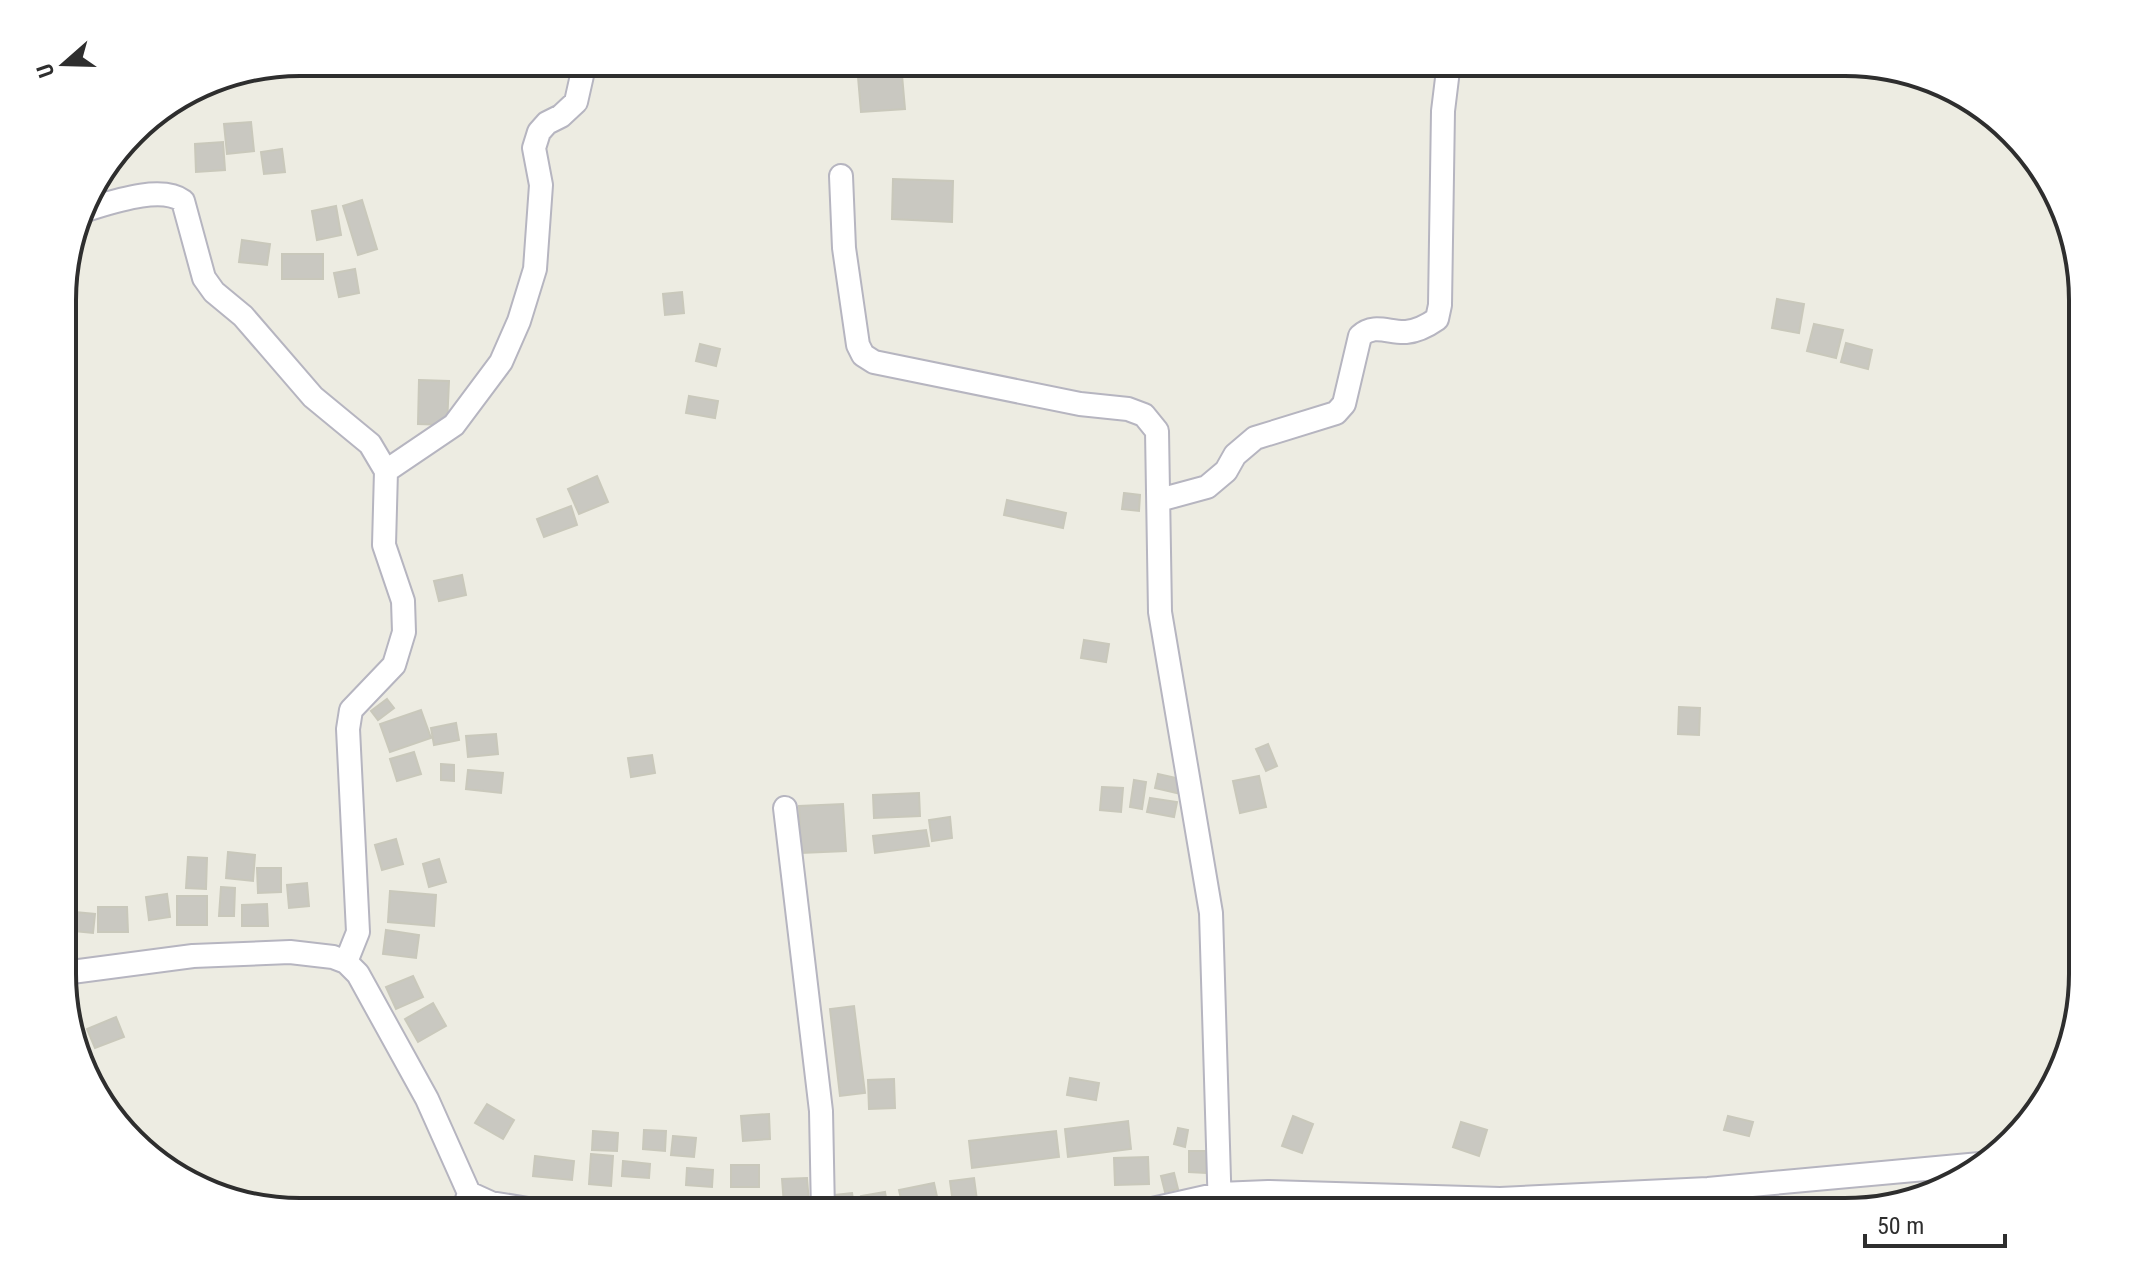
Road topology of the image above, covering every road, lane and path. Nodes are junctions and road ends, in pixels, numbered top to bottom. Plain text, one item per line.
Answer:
1 (582, 76) edge
2 (1447, 76) edge
3 (841, 176) dead end
4 (97, 207) edge
5 (386, 471) junction
6 (1159, 500) junction
7 (785, 808) dead end
8 (346, 962) junction
9 (76, 971) edge
10 (1960, 1166) edge
11 (464, 1198) edge
12 (823, 1198) edge
13 (1220, 1198) edge
14 (1242, 1198) edge
15 (1467, 1198) edge
16 (1521, 1198) edge

1 - 5 street
2 - 6 street
3 - 6 street
4 - 5 street
5 - 8 street
6 - 13 street
7 - 12 street
8 - 9 street
8 - 11 street
10 - 16 street
14 - 15 street

